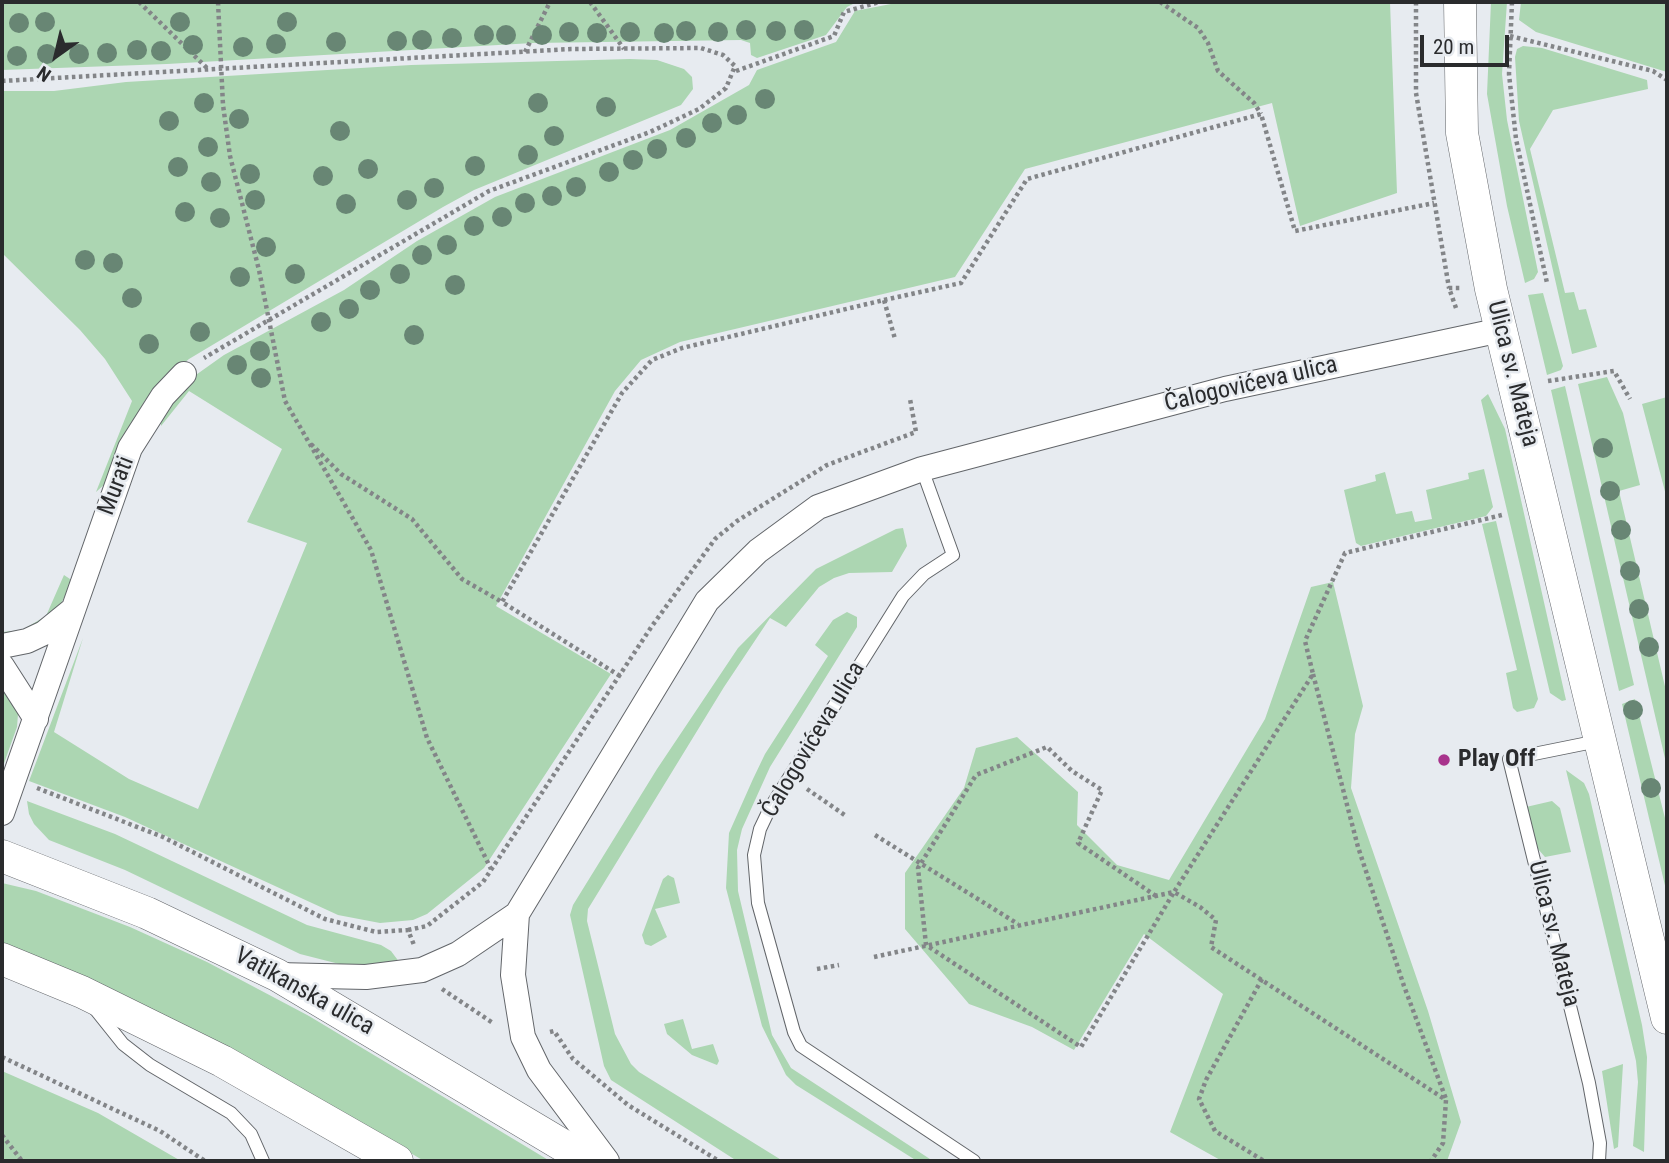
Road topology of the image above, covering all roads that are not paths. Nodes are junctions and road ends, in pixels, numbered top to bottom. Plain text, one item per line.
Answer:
1 (1460, 2) edge
2 (1501, 330) junction
3 (184, 374) road end
4 (922, 469) junction
5 (72, 610) junction
6 (2, 646) edge
7 (2, 666) edge
8 (36, 719) junction
9 (1601, 741) junction
10 (2, 813) edge
11 (2, 856) edge
12 (517, 914) junction
13 (2, 959) edge
14 (277, 975) junction
15 (82, 992) junction
16 (1667, 1018) edge
17 (263, 1161) edge
18 (397, 1161) edge
19 (589, 1161) edge
20 (607, 1161) edge
21 (974, 1161) edge
22 (1599, 1161) edge

1 - 2 street, Ulica sv. Mateja
2 - 4 street, Čalogovićeva ulica
2 - 9 street, Ulica sv. Mateja
3 - 5 street, Murati
4 - 12 street, Čalogovićeva ulica
4 - 21 lane, Čalogovićeva ulica
5 - 6 street
5 - 8 street, Murati
7 - 8 street
8 - 10 street, Murati
9 - 16 street, Ulica sv. Mateja
9 - 22 lane, Ulica sv. Mateja
11 - 14 street, Vatikanska ulica
12 - 14 street, Čalogovićeva ulica
12 - 20 street, Čalogovićeva ulica
13 - 15 street
14 - 19 street, Vatikanska ulica
15 - 17 lane
15 - 18 street

